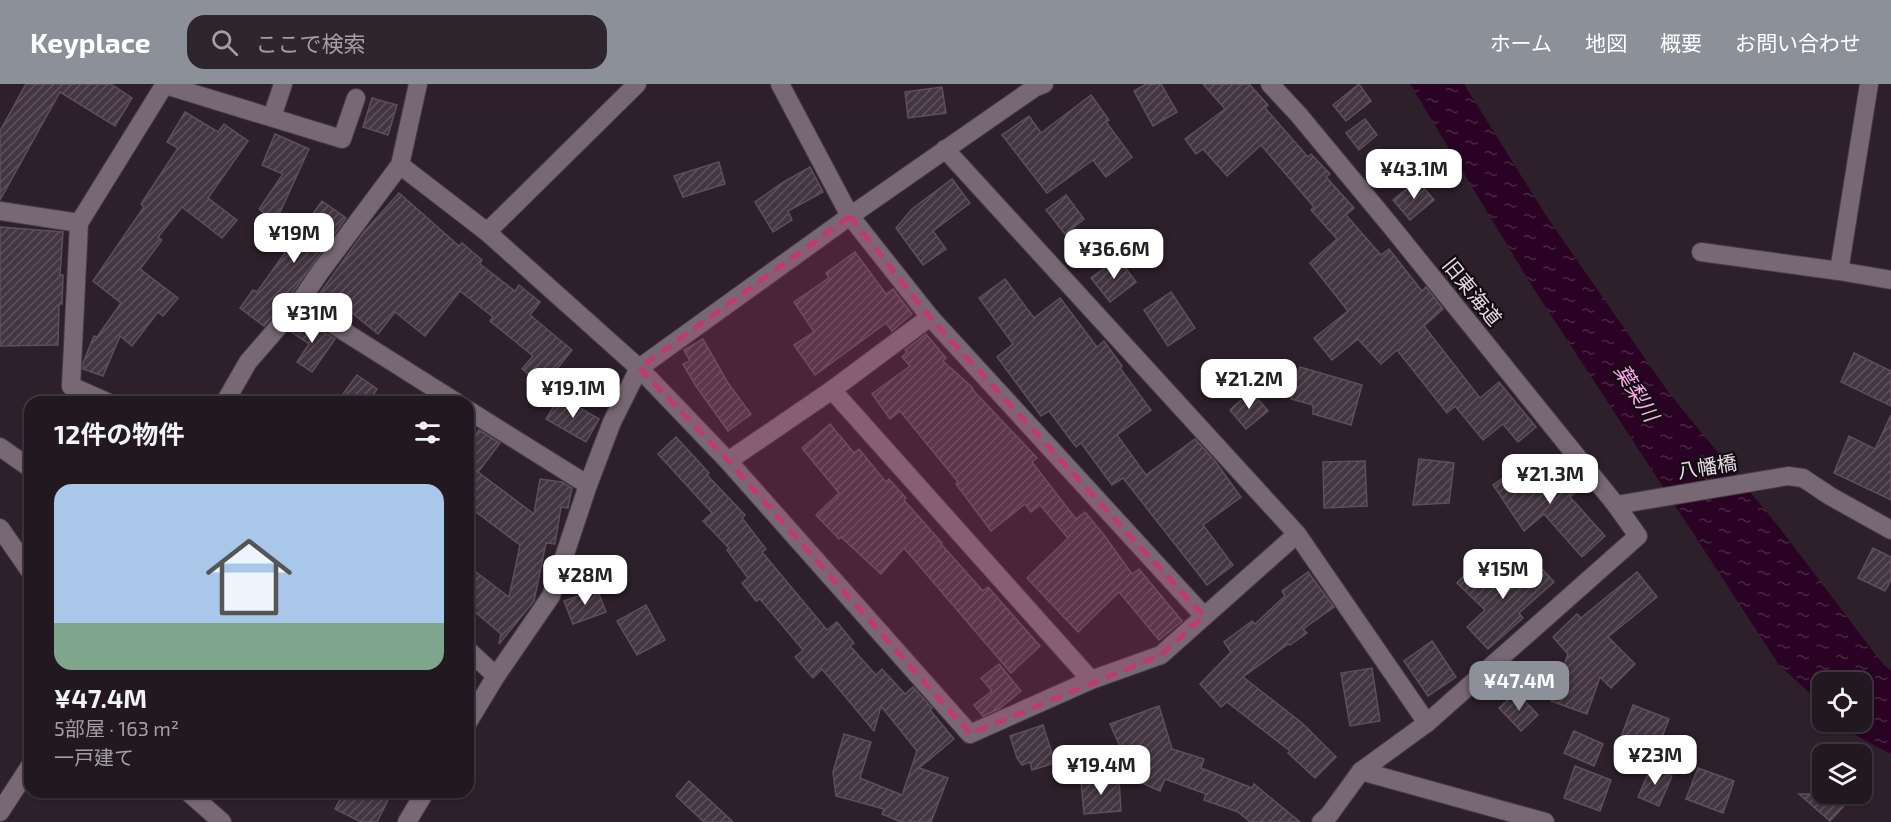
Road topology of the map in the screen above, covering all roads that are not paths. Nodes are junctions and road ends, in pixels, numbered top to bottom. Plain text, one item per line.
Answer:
1 (165, 84) edge
2 (283, 84) edge
3 (418, 84) edge
4 (637, 84) edge
5 (780, 84) edge
6 (1044, 84) edge
7 (1270, 84) edge
8 (1869, 84) edge
9 (356, 98) dead end
10 (272, 117) junction
11 (945, 149) junction
12 (400, 165) junction
13 (0, 211) edge
14 (850, 216) junction
15 (79, 223) junction
16 (488, 232) junction
17 (1701, 252) dead end
18 (1839, 271) junction
19 (1891, 280) edge
20 (299, 303) junction
21 (930, 318) junction
22 (639, 368) junction
23 (831, 390) junction
24 (94, 396) edge
25 (228, 396) edge
26 (446, 396) edge
27 (474, 414) edge
28 (0, 447) edge
29 (728, 461) junction
30 (24, 464) edge
31 (588, 485) junction
32 (1616, 505) junction
33 (0, 528) edge
34 (1891, 530) edge
35 (1297, 534) junction
36 (24, 562) edge
37 (1204, 616) junction
38 (474, 656) edge
39 (496, 676) junction
40 (1091, 680) junction
41 (474, 712) edge
42 (1427, 723) junction
43 (1361, 771) junction
44 (24, 775) edge
45 (195, 798) edge
46 (421, 798) edge
47 (0, 812) edge
48 (1326, 820) edge
49 (222, 822) edge
50 (407, 822) edge
51 (1545, 822) edge

1 - 10 street
1 - 15 street
2 - 10 street
3 - 12 street
4 - 16 street
5 - 14 street
6 - 11 street
7 - 32 street, 旧東海道
8 - 18 street
9 - 10 street
11 - 14 street
11 - 35 street
12 - 16 street
12 - 20 street
13 - 15 street
14 - 21 street
14 - 22 street
15 - 24 street
16 - 22 street
17 - 18 street
18 - 19 street
20 - 25 street
20 - 26 street
21 - 23 street
21 - 37 street
22 - 29 street
22 - 31 street
23 - 29 street
23 - 40 street
27 - 31 street
28 - 30 street
29 - 40 street
31 - 39 street
32 - 34 street, 八幡橋
32 - 42 street, 旧東海道
33 - 36 street
35 - 37 street
35 - 42 street
37 - 40 street
38 - 39 street
39 - 41 street
42 - 43 street
43 - 48 street
43 - 51 street
44 - 47 street
45 - 49 street
46 - 50 street

